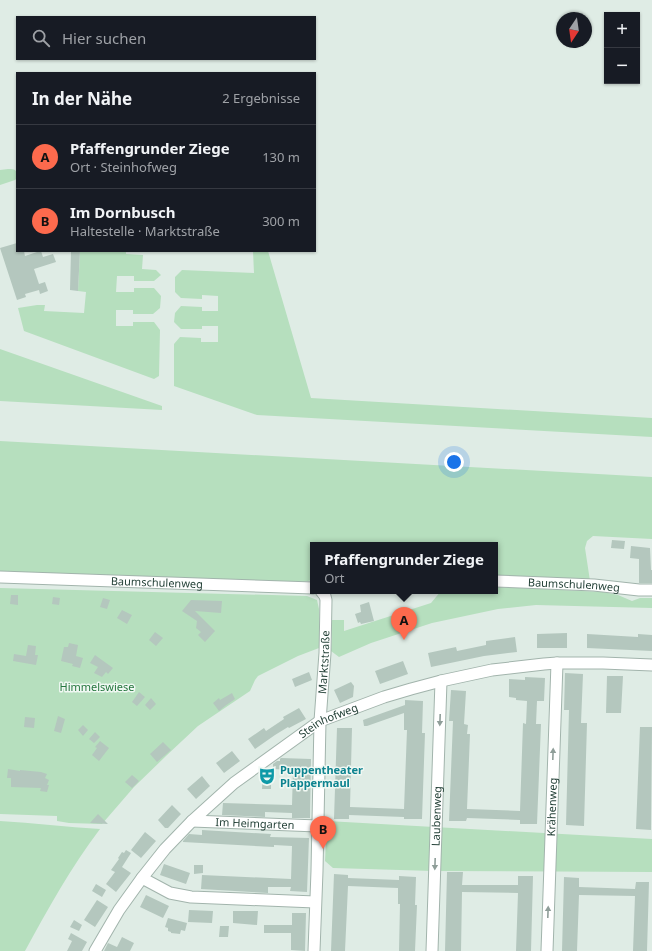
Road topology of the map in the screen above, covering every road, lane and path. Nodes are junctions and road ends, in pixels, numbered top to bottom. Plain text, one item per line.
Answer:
1 (0, 577) edge
2 (498, 581) edge
3 (310, 588) edge
4 (652, 590) edge
5 (323, 594) edge
6 (557, 663) junction
7 (652, 665) edge
8 (441, 681) junction
9 (320, 721) junction
10 (192, 821) junction
11 (317, 826) junction
12 (142, 878) junction
13 (315, 902) junction
14 (95, 951) edge
15 (314, 951) edge
16 (432, 951) edge
17 (547, 951) edge

1 - 3 street, Baumschulenweg
2 - 4 street, Baumschulenweg
5 - 9 street, Marktstraße
6 - 7 street, Steinhofweg
6 - 8 street, Steinhofweg
17 -> 6 street, Krähenweg
8 - 9 street, Steinhofweg
8 -> 16 street, Laubenweg
9 - 10 street, Steinhofweg
9 - 11 street, Marktstraße
10 - 11 street, Im Heimgarten
10 - 12 street, Steinhofweg
11 - 13 street, Marktstraße
12 - 13 street
12 - 14 street, Steinhofweg
13 - 15 street, Marktstraße

